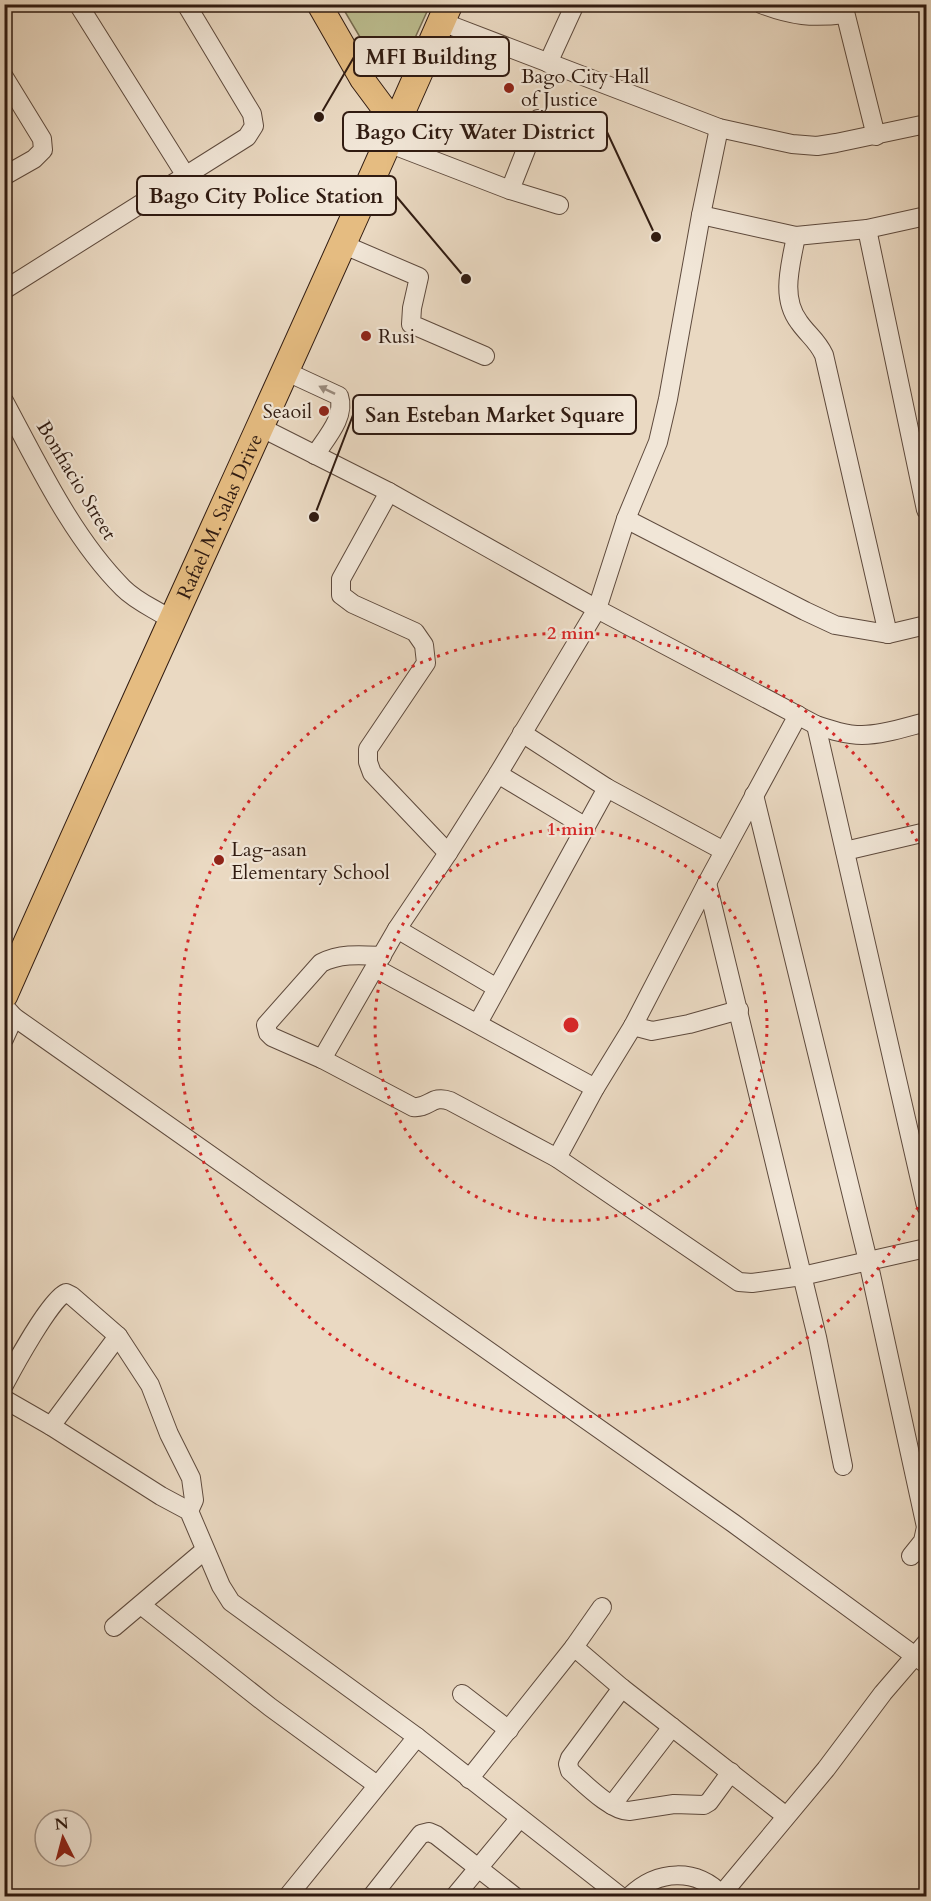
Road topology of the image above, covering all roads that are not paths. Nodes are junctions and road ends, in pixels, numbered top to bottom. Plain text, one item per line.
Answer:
1 (78, 4) edge
2 (186, 4) edge
3 (319, 4) edge
4 (574, 4) edge
5 (760, 4) edge
6 (844, 9) edge
7 (446, 13) edge
8 (548, 63) junction
9 (4, 77) edge
10 (538, 118) dead end
11 (927, 123) edge
12 (719, 128) junction
13 (391, 136) junction
14 (876, 136) junction
15 (4, 176) edge
16 (186, 176) junction
17 (510, 190) junction
18 (559, 205) dead end
19 (701, 215) junction
20 (927, 216) edge
21 (867, 229) junction
22 (796, 236) junction
23 (342, 244) junction
24 (4, 290) edge
25 (485, 356) dead end
26 (285, 371) junction
27 (4, 400) edge
28 (260, 427) junction
29 (315, 455) junction
30 (389, 492) junction
31 (927, 510) edge
32 (626, 519) junction
33 (597, 609) junction
34 (169, 618) junction
35 (927, 625) edge
36 (888, 634) junction
37 (798, 715) junction
38 (927, 722) edge
39 (816, 725) junction
40 (522, 733) junction
41 (498, 774) junction
42 (607, 788) junction
43 (754, 795) junction
44 (586, 826) junction
45 (926, 836) edge
46 (845, 850) junction
47 (724, 851) junction
48 (448, 853) junction
49 (707, 883) junction
50 (397, 929) junction
51 (379, 962) junction
52 (497, 988) junction
53 (8, 1006) edge
54 (739, 1010) junction
55 (478, 1023) junction
56 (633, 1026) junction
57 (4, 1039) edge
58 (322, 1059) junction
59 (595, 1088) junction
60 (557, 1158) junction
61 (927, 1206) edge
62 (927, 1248) edge
63 (868, 1261) junction
64 (802, 1276) junction
65 (118, 1336) junction
66 (4, 1385) edge
67 (4, 1399) edge
68 (51, 1426) junction
69 (843, 1466) dead end
70 (189, 1511) junction
71 (205, 1550) junction
72 (910, 1556) dead end
73 (141, 1605) junction
74 (602, 1607) dead end
75 (114, 1626) dead end
76 (574, 1647) junction
77 (923, 1654) edge
78 (622, 1688) junction
79 (462, 1694) dead end
80 (672, 1727) junction
81 (509, 1730) junction
82 (417, 1737) junction
83 (731, 1772) junction
84 (469, 1779) junction
85 (376, 1785) junction
86 (612, 1805) junction
87 (786, 1816) junction
88 (519, 1819) junction
89 (479, 1867) junction
90 (723, 1895) edge
91 (288, 1896) edge
92 (372, 1896) edge
93 (455, 1896) edge
94 (514, 1896) edge
95 (620, 1896) edge
96 (630, 1896) edge

1 - 16 street
2 - 16 street
3 - 13 main road
4 - 8 street
5 - 6 street
6 - 14 street
7 - 8 street
7 - 13 highway, Rafael M. Salas Drive
8 - 12 street
9 - 15 street
10 - 17 street
11 - 14 street
12 - 14 street
12 - 19 street
13 - 17 street
13 - 23 highway, Rafael M. Salas Drive
16 - 24 street
17 - 18 street
19 - 22 street
19 - 32 street
20 - 21 street
21 - 22 street
21 - 31 street
22 - 36 street
23 - 25 street
23 - 26 highway, Rafael M. Salas Drive
26 - 28 highway, Rafael M. Salas Drive
29 -> 26 street
27 - 34 street, Bonfiacio Street
28 - 29 street
28 - 34 highway, Rafael M. Salas Drive
29 - 30 street
30 - 33 street
30 - 48 street
32 - 33 street
32 - 36 street
33 - 37 street
33 - 40 street
34 - 53 highway, Rafael M. Salas Drive
35 - 36 street
37 - 39 street
37 - 43 street
38 - 39 street
39 - 46 street
40 - 41 street
40 - 42 street
41 - 44 street
41 - 48 street
42 - 44 street
42 - 47 street
43 - 47 street
43 - 63 street
44 - 52 street
45 - 46 street
46 - 61 street
47 - 49 street
48 - 50 street
49 - 54 street
49 - 56 street
50 - 51 street
50 - 52 street
51 - 55 street
51 - 58 street
51 - 58 street
52 - 55 street
53 - 57 street
53 - 77 street
54 - 56 street
54 - 64 street
55 - 59 street
56 - 59 street
58 - 60 street
59 - 60 street
60 - 64 street
62 - 63 street
63 - 64 street
63 - 72 street
64 - 69 street
65 - 66 street
65 - 68 street
65 - 70 street
67 - 68 street
68 - 70 street
70 - 71 street
71 - 73 street
71 - 82 street
73 - 75 street
73 - 85 street
74 - 76 street
76 - 78 street
76 - 81 street
77 - 87 street
78 - 80 street
78 - 86 street
79 - 81 street
80 - 83 street
80 - 86 street
81 - 84 street
82 - 84 street
82 - 85 street
83 - 86 street
83 - 87 street
84 - 88 street
85 - 91 street
87 - 90 street
88 - 89 street
88 - 95 street
89 - 92 street
89 - 93 street
89 - 94 street
90 - 96 street

